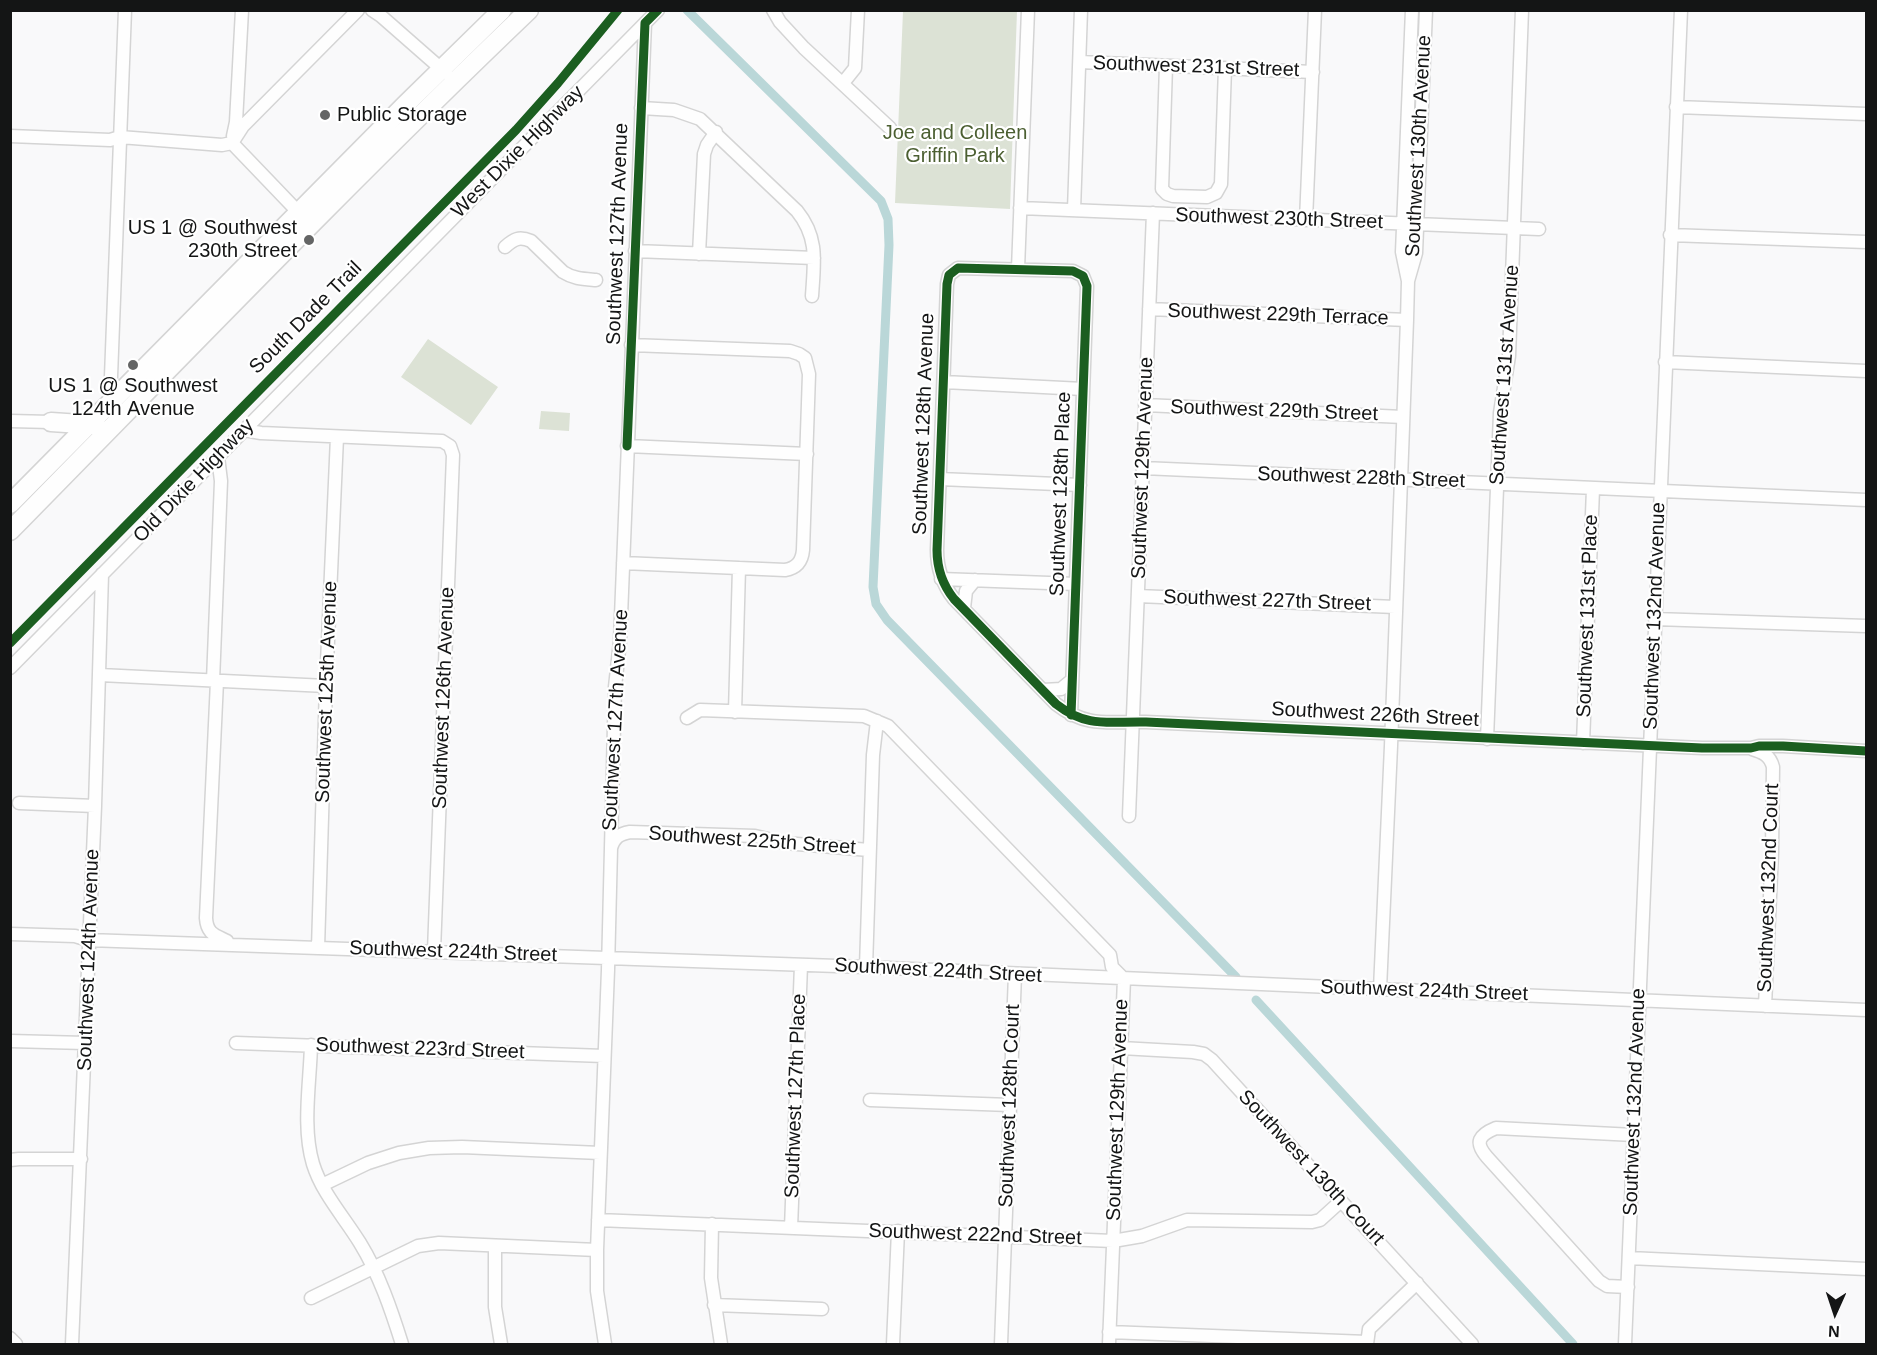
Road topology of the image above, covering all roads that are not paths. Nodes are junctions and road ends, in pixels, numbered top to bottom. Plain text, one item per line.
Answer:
1 (125, 10) edge
2 (242, 10) edge
3 (358, 10) edge
4 (372, 10) edge
5 (502, 10) edge
6 (529, 10) edge
7 (658, 10) edge
8 (773, 10) edge
9 (858, 10) edge
10 (1028, 10) edge
11 (1081, 10) edge
12 (1315, 10) edge
13 (1412, 10) edge
14 (1426, 10) edge
15 (1522, 10) edge
16 (1681, 10) edge
17 (645, 23) junction
18 (1080, 62) junction
19 (1166, 66) junction
20 (1225, 68) junction
21 (1313, 72) junction
22 (448, 75) junction
23 (843, 83) junction
24 (237, 102) junction
25 (1676, 107) junction
26 (641, 108) junction
27 (259, 110) junction
28 (1866, 114) edge
29 (890, 128) dead end
30 (716, 132) junction
31 (10, 136) edge
32 (120, 137) junction
33 (232, 143) junction
34 (1020, 208) junction
35 (1074, 210) junction
36 (1153, 213) junction
37 (304, 219) junction
38 (1306, 220) junction
39 (1403, 224) junction
40 (1417, 224) junction
41 (1514, 228) junction
42 (1539, 229) dead end
43 (1670, 235) junction
44 (1866, 242) edge
45 (506, 247) dead end
46 (635, 251) junction
47 (699, 254) junction
48 (814, 258) junction
49 (1018, 269) junction
50 (596, 280) dead end
51 (1408, 281) junction
52 (379, 294) joint
53 (812, 296) dead end
54 (1149, 309) junction
55 (199, 313) junction
56 (1407, 320) junction
57 (631, 345) junction
58 (1665, 362) junction
59 (1866, 370) edge
60 (944, 382) junction
61 (1083, 389) junction
62 (110, 403) junction
63 (1145, 405) junction
64 (129, 410) junction
65 (1403, 417) junction
66 (10, 421) edge
67 (51, 422) junction
68 (90, 424) junction
69 (112, 427) junction
70 (244, 430) junction
71 (337, 437) junction
72 (627, 446) junction
73 (65, 449) junction
74 (807, 454) junction
75 (218, 457) junction
76 (1143, 468) junction
77 (940, 479) junction
78 (1400, 479) junction
79 (1497, 483) junction
80 (1080, 485) junction
81 (1593, 489) junction
82 (1660, 491) junction
83 (1866, 500) edge
84 (10, 504) edge
85 (10, 531) edge
86 (623, 563) junction
87 (740, 568) junction
88 (102, 574) junction
89 (941, 579) junction
90 (975, 580) junction
91 (1076, 584) junction
92 (1138, 596) junction
93 (1395, 607) junction
94 (964, 608) junction
95 (1655, 618) junction
96 (1866, 626) edge
97 (10, 668) edge
98 (100, 675) junction
99 (1072, 680) junction
100 (215, 681) junction
101 (326, 686) junction
102 (1043, 690) junction
103 (735, 712) junction
104 (1071, 715) junction
105 (687, 718) dead end
106 (877, 721) junction
107 (1131, 721) junction
108 (1391, 735) junction
109 (1487, 739) junction
110 (1583, 743) junction
111 (1651, 746) junction
112 (1750, 748) junction
113 (1866, 751) edge
114 (19, 803) dead end
115 (95, 806) junction
116 (1129, 816) dead end
117 (869, 850) junction
118 (609, 852) junction
119 (10, 934) edge
120 (88, 940) junction
121 (233, 945) junction
122 (318, 948) junction
123 (434, 951) junction
124 (608, 957) junction
125 (801, 965) junction
126 (866, 967) junction
127 (1015, 974) junction
128 (1124, 979) junction
129 (1380, 989) junction
130 (1638, 1000) junction
131 (1765, 1006) junction
132 (1866, 1010) edge
133 (10, 1041) edge
134 (85, 1043) junction
135 (236, 1043) dead end
136 (311, 1045) junction
137 (1121, 1048) junction
138 (604, 1056) junction
139 (870, 1100) dead end
140 (1010, 1105) junction
141 (1634, 1135) junction
142 (600, 1154) junction
143 (81, 1159) junction
144 (10, 1160) edge
145 (322, 1185) junction
146 (1341, 1201) junction
147 (598, 1220) junction
148 (712, 1224) junction
149 (791, 1228) junction
150 (898, 1231) junction
151 (1005, 1235) junction
152 (1113, 1241) junction
153 (495, 1246) junction
154 (597, 1250) junction
155 (1629, 1258) junction
156 (374, 1268) junction
157 (1866, 1269) edge
158 (1417, 1283) junction
159 (1628, 1287) junction
160 (311, 1298) dead end
161 (714, 1305) junction
162 (822, 1309) dead end
163 (10, 1338) edge
164 (1109, 1338) edge
165 (1367, 1343) edge
166 (16, 1344) edge
167 (72, 1344) edge
168 (402, 1344) edge
169 (501, 1344) edge
170 (605, 1344) edge
171 (721, 1344) edge
172 (893, 1344) edge
173 (1001, 1344) edge
174 (1472, 1344) edge
175 (1625, 1344) edge

1 - 32 street
2 - 24 street
3 - 27 street
4 - 22 street
5 - 22 highway
6 - 22 highway
7 - 17 street, West Dixie Highway
8 - 23 street
9 - 23 street
10 - 34 street
11 - 18 street
12 - 21 street
13 - 39 street, Southwest 130th Avenue
14 - 40 street, Southwest 130th Avenue
15 - 41 street, Southwest 131st Avenue
16 - 25 street, Southwest 132nd Avenue
17 - 26 street, Southwest 127th Avenue
17 - 52 street, West Dixie Highway
18 - 19 street, Southwest 231st Street
18 - 35 street
19 - 20 street, Southwest 231st Street
19 - 20 street
20 - 21 street, Southwest 231st Street
21 - 38 street
22 - 37 highway
23 - 29 street
24 - 27 street
24 - 33 street
25 - 28 street
25 - 43 street, Southwest 132nd Avenue
26 - 30 street
26 - 46 street, Southwest 127th Avenue
27 - 33 street
30 - 47 street
30 - 48 street
31 - 32 street
32 - 33 street
32 - 62 street
33 - 37 street
34 - 35 street, Southwest 230th Street
34 - 49 street
35 - 36 street, Southwest 230th Street
36 - 38 street, Southwest 230th Street
36 - 54 street, Southwest 129th Avenue
37 - 55 highway
37 - 64 highway
38 - 39 street, Southwest 230th Street
39 - 40 street, Southwest 230th Street
39 - 51 street, Southwest 130th Avenue
40 - 41 street, Southwest 230th Street
40 - 51 street, Southwest 130th Avenue
41 - 42 street, Southwest 230th Street
41 - 79 street, Southwest 131st Avenue
43 - 44 street
43 - 58 street, Southwest 132nd Avenue
45 - 50 street
46 - 47 street
46 - 57 street, Southwest 127th Avenue
47 - 48 street
48 - 53 street
49 - 60 street, Southwest 128th Avenue
49 - 61 street, Southwest 128th Place
51 - 56 street, Southwest 130th Avenue
52 - 70 street, Old Dixie Highway
54 - 56 street, Southwest 229th Terrace
54 - 63 street, Southwest 129th Avenue
55 - 62 highway
55 - 64 highway
56 - 65 street, Southwest 130th Avenue
57 - 72 street, Southwest 127th Avenue
57 - 74 street
58 - 59 street
58 - 82 street, Southwest 132nd Avenue
60 - 61 street
60 - 77 street, Southwest 128th Avenue
61 - 80 street, Southwest 128th Place
62 - 68 highway
63 - 65 street, Southwest 229th Street
63 - 76 street, Southwest 129th Avenue
64 - 69 highway
65 - 78 street, Southwest 130th Avenue
66 - 67 street
67 - 68 highway
67 - 73 highway
68 - 69 highway
68 - 73 highway
69 - 85 highway
70 - 71 street
70 - 75 street, Old Dixie Highway
71 - 101 street, Southwest 125th Avenue
71 - 123 street, Southwest 126th Avenue
72 - 74 street
72 - 86 street, Southwest 127th Avenue
73 - 84 highway
74 - 87 street
75 - 88 street, Old Dixie Highway
75 - 100 street
76 - 78 street, Southwest 228th Street
76 - 92 street, Southwest 129th Avenue
77 - 80 street
77 - 89 street, Southwest 128th Avenue
78 - 79 street, Southwest 228th Street
78 - 93 street, Southwest 130th Avenue
79 - 81 street, Southwest 228th Street
79 - 109 street, Southwest 131st Avenue
80 - 91 street, Southwest 128th Place
81 - 82 street, Southwest 228th Street
81 - 110 street, Southwest 131st Place
82 - 83 street, Southwest 228th Street
82 - 95 street, Southwest 132nd Avenue
86 - 87 street
86 - 118 street, Southwest 127th Avenue
87 - 103 street
88 - 97 street, Old Dixie Highway
88 - 98 street, Southwest 124th Avenue
89 - 90 street
89 - 94 street, Southwest 226th Street
90 - 91 street
90 - 94 street
91 - 99 street, Southwest 128th Place
92 - 93 street, Southwest 227th Street
92 - 107 street, Southwest 129th Avenue
93 - 108 street, Southwest 130th Avenue
94 - 102 street, Southwest 226th Street
95 - 96 street
95 - 111 street, Southwest 132nd Avenue
98 - 100 street
98 - 115 street, Southwest 124th Avenue
99 - 102 street
99 - 104 street, Southwest 128th Place
100 - 101 street
100 - 121 street
101 - 122 street, Southwest 125th Avenue
102 - 104 street, Southwest 226th Street
103 - 105 street
103 - 106 street
104 - 107 street, Southwest 226th Street
106 - 117 street
106 - 128 street
107 - 108 street, Southwest 226th Street
107 - 116 street, Southwest 129th Avenue
108 - 109 street, Southwest 226th Street
108 - 129 street, Southwest 130th Avenue
109 - 110 street, Southwest 226th Street
110 - 111 street, Southwest 226th Street
111 - 112 street, Southwest 226th Street
111 - 130 street, Southwest 132nd Avenue
112 - 113 street, Southwest 226th Street
112 - 131 street, Southwest 132nd Court
114 - 115 street
115 - 120 street, Southwest 124th Avenue
117 - 118 street, Southwest 225th Street
117 - 126 street
118 - 124 street, Southwest 127th Avenue
119 - 120 street, Southwest 224th Street
120 - 121 street, Southwest 224th Street
120 - 134 street, Southwest 124th Avenue
121 - 122 street, Southwest 224th Street
122 - 123 street, Southwest 224th Street
123 - 124 street, Southwest 224th Street
124 - 125 street, Southwest 224th Street
124 - 138 street, Southwest 127th Avenue
125 - 126 street, Southwest 224th Street
125 - 149 street, Southwest 127th Place
126 - 127 street, Southwest 224th Street
127 - 128 street, Southwest 224th Street
127 - 140 street, Southwest 128th Court
128 - 129 street, Southwest 224th Street
128 - 137 street, Southwest 129th Avenue
129 - 130 street, Southwest 224th Street
130 - 131 street, Southwest 224th Street
130 - 141 street, Southwest 132nd Avenue
131 - 132 street, Southwest 224th Street
133 - 134 street
134 - 143 street, Southwest 124th Avenue
135 - 136 street, Southwest 223rd Street
136 - 138 street, Southwest 223rd Street
136 - 145 street
137 - 146 street, Southwest 130th Court
137 - 152 street, Southwest 129th Avenue
138 - 142 street, Southwest 127th Avenue
139 - 140 street
140 - 151 street, Southwest 128th Court
141 - 155 street, Southwest 132nd Avenue
141 - 159 street
142 - 145 street
142 - 147 street, Southwest 127th Avenue
143 - 144 street
143 - 167 street, Southwest 124th Avenue
145 - 156 street
146 - 152 street, Southwest 222nd Street
146 - 158 street, Southwest 130th Court
147 - 148 street, Southwest 222nd Street
147 - 154 street, Southwest 127th Avenue
148 - 149 street, Southwest 222nd Street
148 - 161 street
149 - 150 street, Southwest 222nd Street
150 - 151 street, Southwest 222nd Street
150 - 172 street
151 - 152 street, Southwest 222nd Street
151 - 173 street, Southwest 128th Court
152 - 164 street
153 - 154 street
153 - 156 street
153 - 169 street
154 - 170 street, Southwest 127th Avenue
155 - 157 street
155 - 159 street, Southwest 132nd Avenue
156 - 160 street
156 - 168 street
158 - 165 street
158 - 174 street
159 - 175 street, Southwest 132nd Avenue
161 - 162 street
161 - 171 street
163 - 166 street
164 - 165 street

